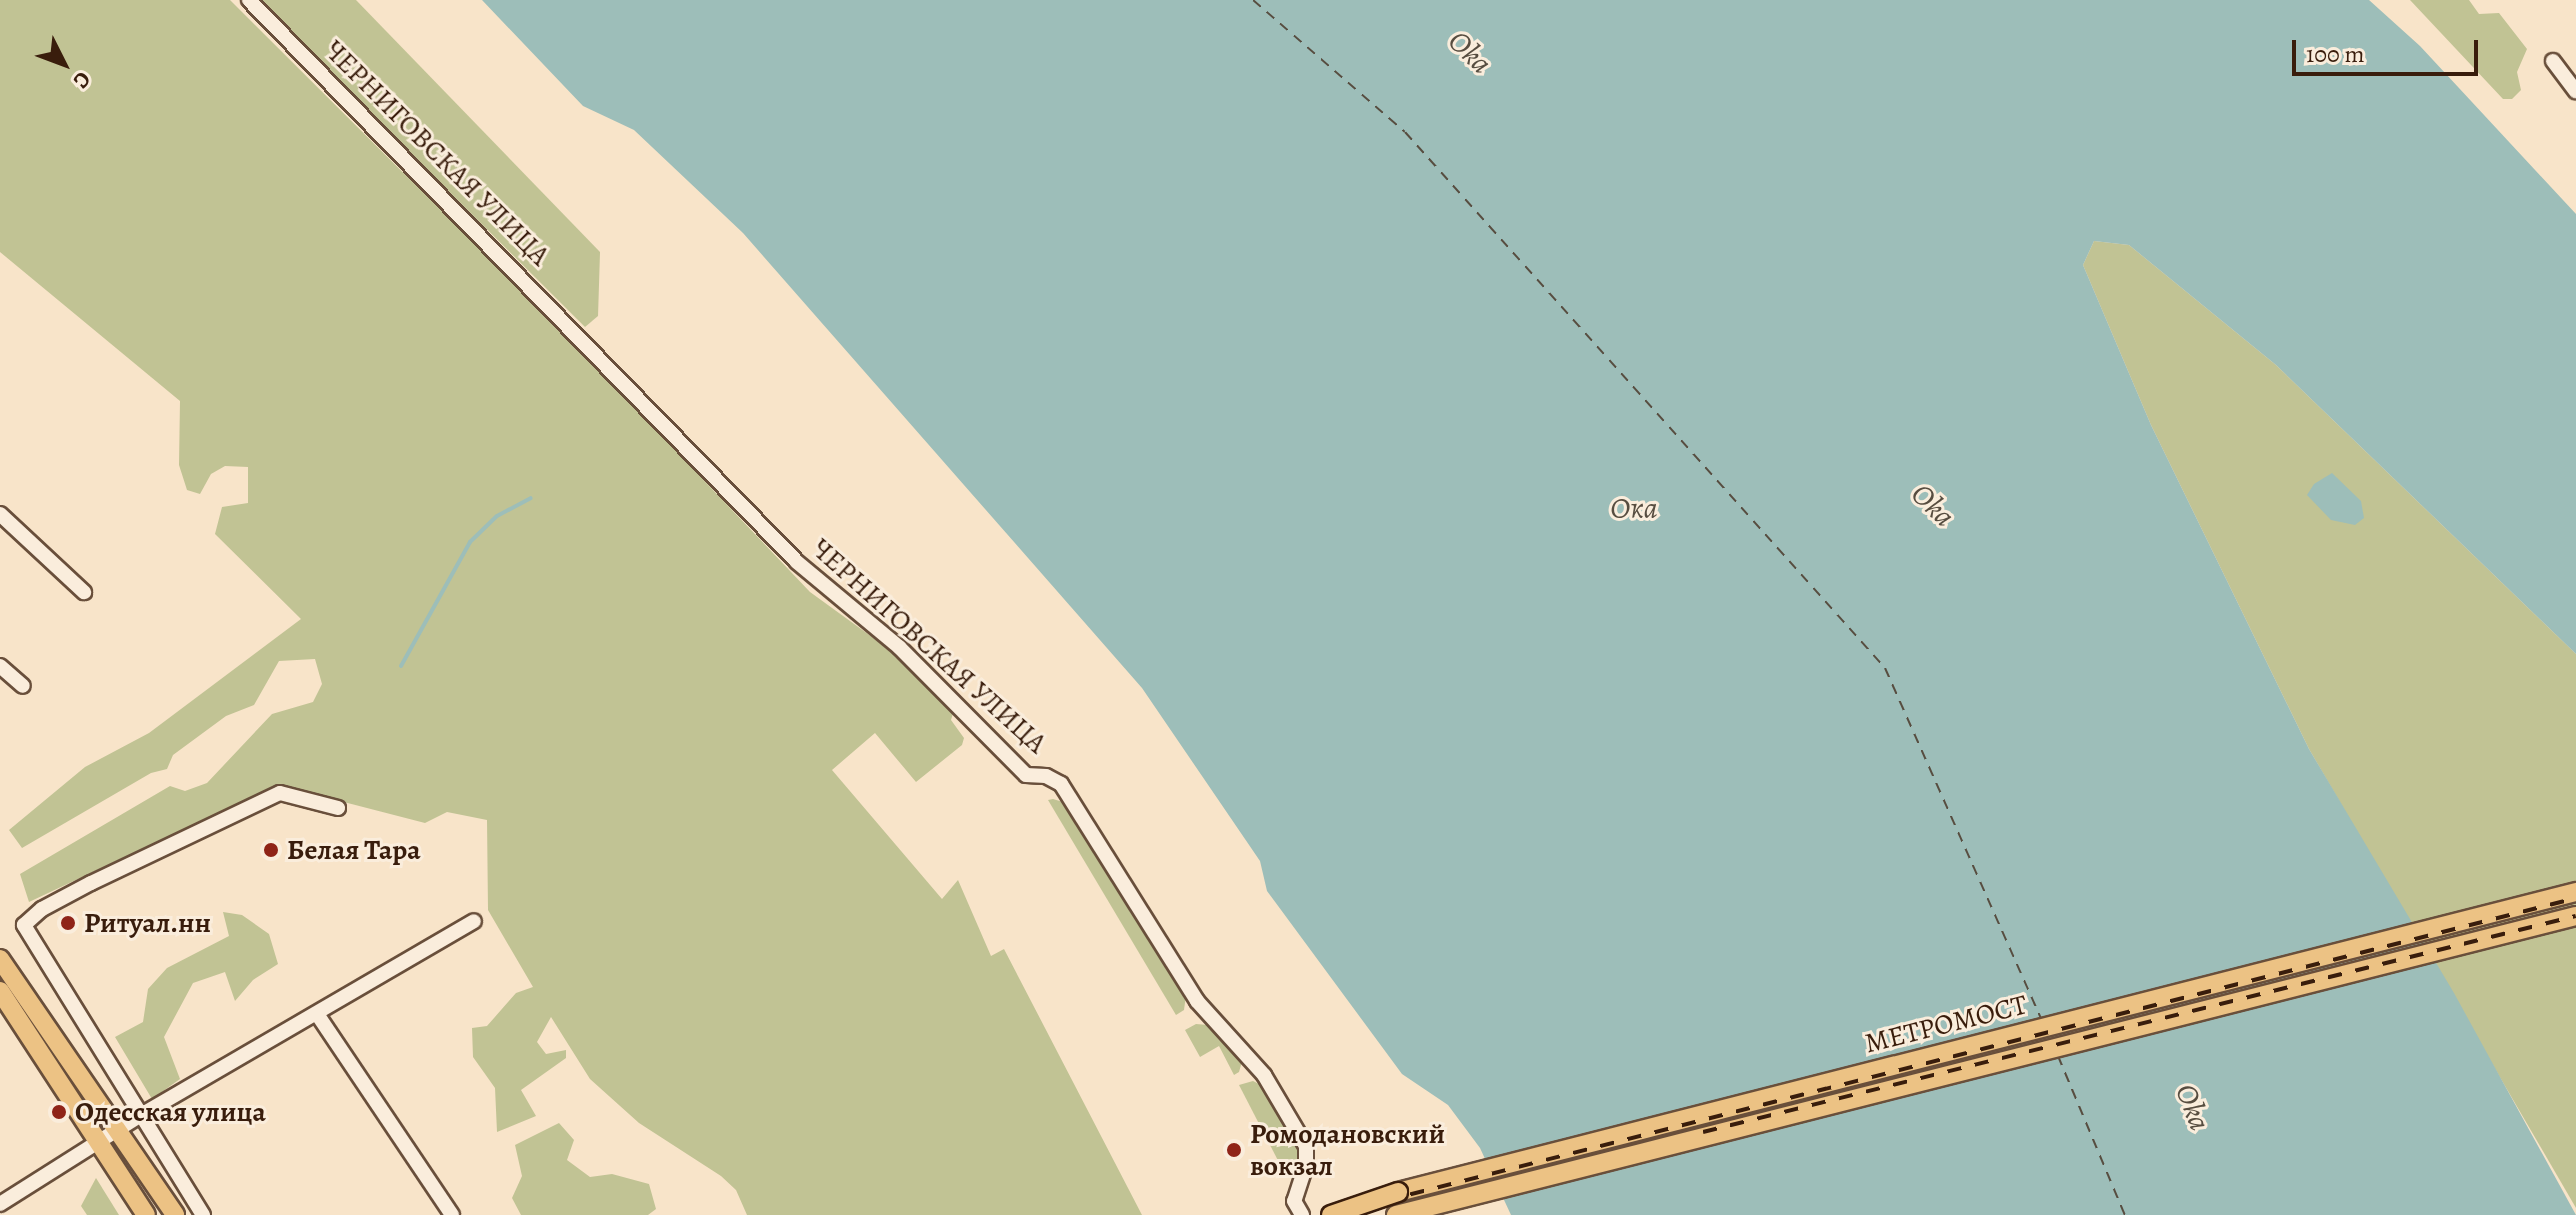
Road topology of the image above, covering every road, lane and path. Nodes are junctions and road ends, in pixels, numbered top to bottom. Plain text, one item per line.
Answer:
1 (249, 0) edge
2 (2553, 61) dead end
3 (2576, 91) edge
4 (0, 514) edge
5 (84, 592) dead end
6 (0, 666) edge
7 (23, 686) dead end
8 (338, 808) dead end
9 (2576, 892) edge
10 (2576, 916) edge
11 (474, 921) dead end
12 (0, 959) edge
13 (7, 979) edge
14 (0, 991) edge
15 (317, 1014) junction
16 (141, 1115) junction
17 (119, 1128) junction
18 (99, 1142) junction
19 (0, 1204) edge
20 (450, 1214) edge
21 (146, 1215) edge
22 (175, 1215) edge
23 (203, 1215) edge
24 (1302, 1215) edge
25 (1331, 1215) edge
26 (1396, 1215) edge

1 - 24 street, ЧЕРНИГОВСКАЯ УЛИЦА
2 - 3 street
4 - 5 street
6 - 7 street
8 - 16 street
9 - 25 main road, МЕТРОМОСТ, bridge
10 - 26 main road, МЕТРОМОСТ
11 - 15 street
12 - 13 main road
13 - 17 main road
14 - 18 main road
15 - 16 street
15 - 20 street
16 - 17 street
16 - 23 street
17 - 18 street
17 - 22 main road
18 - 19 street
18 - 21 main road

